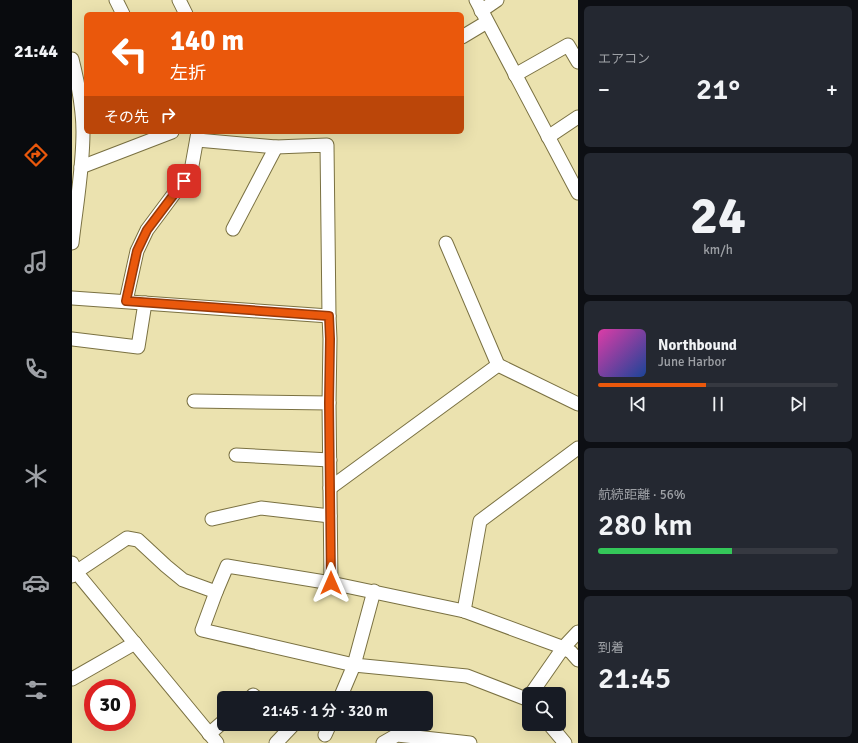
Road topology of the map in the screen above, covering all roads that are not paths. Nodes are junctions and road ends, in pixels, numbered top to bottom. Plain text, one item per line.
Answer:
1 (116, 0) edge
2 (179, 0) edge
3 (497, 0) edge
4 (481, 11) edge
5 (122, 12) edge
6 (185, 12) edge
7 (464, 34) edge
8 (72, 59) edge
9 (578, 62) edge
10 (516, 75) junction
11 (83, 104) edge
12 (578, 117) edge
13 (167, 134) edge
14 (197, 136) edge
15 (548, 137) junction
16 (276, 147) junction
17 (81, 167) junction
18 (578, 193) edge
19 (74, 203) edge
20 (233, 229) dead end
21 (72, 243) edge
22 (446, 243) dead end
23 (72, 298) edge
24 (126, 301) junction
25 (145, 303) junction
26 (329, 316) junction
27 (72, 339) edge
28 (498, 365) junction
29 (194, 402) dead end
30 (329, 403) junction
31 (578, 404) edge
32 (578, 448) edge
33 (236, 455) dead end
34 (330, 460) junction
35 (330, 488) junction
36 (330, 516) junction
37 (212, 519) dead end
38 (74, 570) edge
39 (331, 583) junction
40 (374, 591) junction
41 (216, 592) junction
42 (464, 611) junction
43 (578, 632) edge
44 (135, 643) junction
45 (563, 648) junction
46 (578, 660) edge
47 (354, 664) junction
48 (72, 679) edge
49 (536, 687) edge
50 (343, 691) edge
51 (522, 696) edge
52 (218, 731) edge
53 (286, 731) edge
54 (555, 731) edge
55 (213, 740) edge
56 (276, 743) edge
57 (383, 743) edge
58 (470, 743) edge
59 (565, 743) edge

1 - 5 street
2 - 6 street
3 - 4 street
4 - 7 street
4 - 10 street
8 - 11 street
9 - 10 street
10 - 15 street
11 - 17 street
12 - 15 street
13 - 17 street
14 - 16 street
14 - 24 street
15 - 18 street
16 - 20 street
16 - 26 street
17 - 19 street
19 - 21 street
22 - 28 street
23 - 24 street
24 - 25 street
25 - 26 street
25 - 27 street
26 - 30 street
28 - 31 street
28 - 35 street
29 - 30 street
30 - 34 street
32 - 42 street
33 - 34 street
34 - 35 street
35 - 36 street
36 - 37 street
36 - 39 street
38 - 41 street
38 - 44 street
39 - 40 street
39 - 41 street
40 - 42 street
40 - 47 street
41 - 47 street
42 - 45 street
43 - 45 street
44 - 48 street
44 - 55 street
45 - 46 street
45 - 49 street
47 - 50 street
47 - 51 street
52 - 55 street
53 - 56 street
54 - 59 street
57 - 58 street

